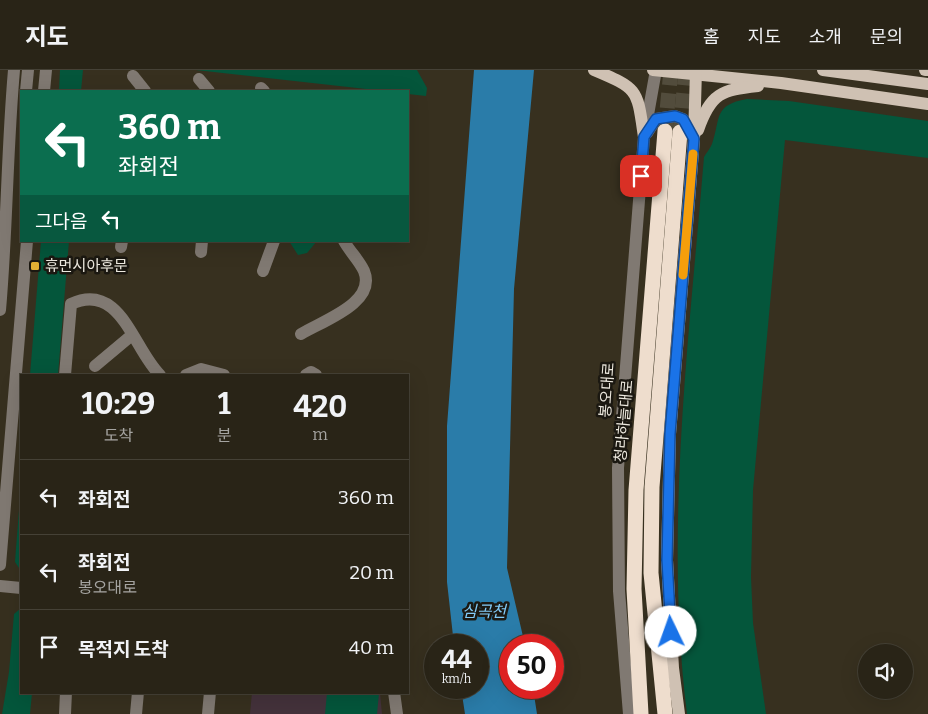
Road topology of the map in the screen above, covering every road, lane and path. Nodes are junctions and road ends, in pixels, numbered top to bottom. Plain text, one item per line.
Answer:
1 (14, 70) edge
2 (28, 70) edge
3 (46, 70) edge
4 (594, 70) edge
5 (655, 70) edge
6 (823, 70) edge
7 (696, 72) edge
8 (133, 76) dead end
9 (199, 79) dead end
10 (781, 83) junction
11 (928, 84) edge
12 (26, 90) edge
13 (44, 90) edge
14 (144, 90) edge
15 (208, 90) edge
16 (928, 104) edge
17 (644, 137) junction
18 (694, 139) junction
19 (25, 242) edge
20 (274, 242) edge
21 (345, 242) edge
22 (263, 271) dead end
23 (0, 310) edge
24 (301, 334) dead end
25 (132, 335) junction
26 (95, 366) dead end
27 (65, 374) edge
28 (159, 374) edge
29 (189, 374) edge
30 (219, 374) edge
31 (0, 565) edge
32 (0, 586) edge
33 (20, 588) edge
34 (66, 694) edge
35 (138, 694) edge
36 (210, 694) edge
37 (394, 694) edge
38 (640, 710) edge
39 (64, 714) edge
40 (136, 714) edge
41 (208, 714) edge
42 (397, 714) edge
43 (629, 714) edge
44 (665, 714) edge
45 (679, 714) edge

1 - 23 street
2 - 12 street
3 - 13 street
4 - 17 main road
5 - 7 main road
5 - 17 street, 봉오대로
6 - 11 main road
7 - 10 main road
7 - 18 main road
8 - 14 street
9 - 15 street
10 - 16 main road
10 - 18 main road
17 - 18 street
17 - 43 street, 봉오대로
18 - 45 main road
19 - 31 street
20 - 22 street
21 - 24 street
25 - 26 street
25 - 27 street
25 - 28 street
29 - 30 street
32 - 33 street
34 - 39 street
35 - 40 street
36 - 41 street
37 - 42 street
38 - 44 highway, 청라하늘대로

